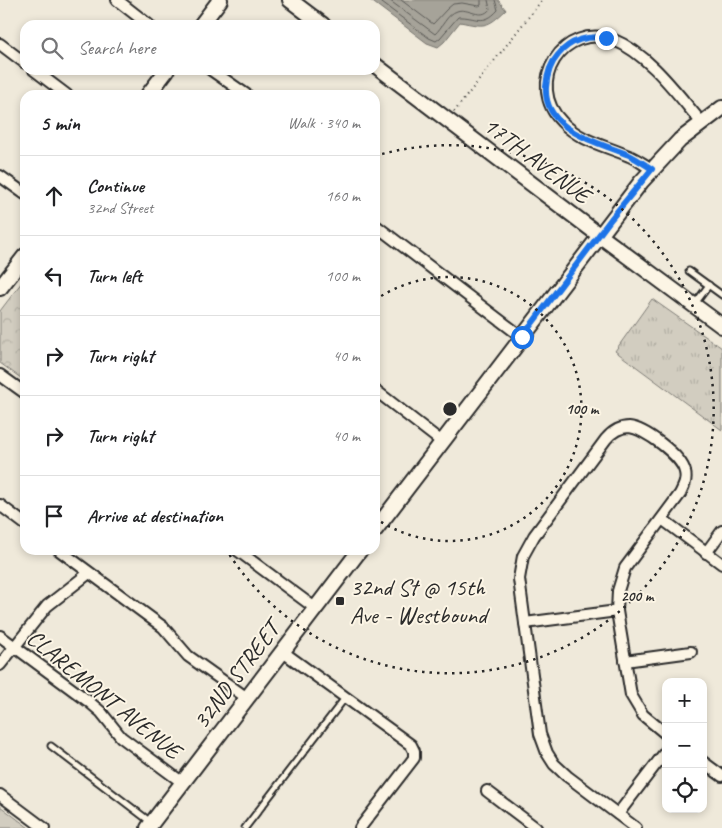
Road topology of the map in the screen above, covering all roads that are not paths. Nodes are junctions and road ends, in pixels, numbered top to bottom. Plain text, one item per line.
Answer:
1 (117, 0) edge
2 (220, 0) edge
3 (290, 0) edge
4 (143, 20) edge
5 (205, 20) edge
6 (316, 20) edge
7 (0, 44) edge
8 (20, 59) edge
9 (380, 69) edge
10 (41, 75) edge
11 (163, 75) edge
12 (218, 75) edge
13 (61, 90) edge
14 (152, 90) edge
15 (240, 90) edge
16 (722, 108) edge
17 (702, 123) junction
18 (652, 169) junction
19 (0, 176) edge
20 (20, 190) edge
21 (380, 229) edge
22 (599, 235) junction
23 (20, 262) edge
24 (690, 271) dead end
25 (709, 285) junction
26 (0, 288) edge
27 (722, 295) edge
28 (694, 305) junction
29 (722, 326) edge
30 (522, 337) junction
31 (0, 374) edge
32 (20, 389) edge
33 (380, 394) edge
34 (442, 442) junction
35 (0, 505) edge
36 (662, 519) junction
37 (20, 520) edge
38 (380, 521) edge
39 (722, 531) edge
40 (706, 553) junction
41 (66, 555) edge
42 (244, 555) edge
43 (356, 555) edge
44 (721, 560) edge
45 (89, 573) junction
46 (316, 608) junction
47 (616, 612) junction
48 (525, 623) junction
49 (0, 636) edge
50 (14, 646) junction
51 (283, 652) junction
52 (691, 652) dead end
53 (625, 661) junction
54 (0, 665) edge
55 (247, 698) junction
56 (345, 698) junction
57 (662, 731) edge
58 (50, 746) dead end
59 (662, 756) edge
60 (707, 764) edge
61 (720, 771) edge
62 (183, 783) junction
63 (487, 791) dead end
64 (0, 795) edge
65 (618, 814) junction
66 (150, 826) edge
67 (44, 828) edge
68 (245, 828) edge
69 (360, 828) edge
70 (536, 828) edge
71 (636, 828) edge

1 - 4 street
2 - 5 street
3 - 6 street
7 - 8 street
9 - 22 street, 17TH AVENUE
10 - 13 street
11 - 14 street
12 - 15 street
16 - 17 street
17 - 18 street
17 - 18 street
18 - 22 street
19 - 20 street
21 - 30 street
22 - 28 street, 17TH AVENUE
22 - 30 street
23 - 26 street
24 - 25 lane
25 - 27 lane
25 - 28 lane
28 - 29 street, 17TH AVENUE
30 - 34 street
31 - 32 street
33 - 34 street
34 - 38 street
35 - 37 street
36 - 40 street
36 - 47 street
36 - 48 street
39 - 40 street
40 - 44 street
41 - 45 street
42 - 46 street
43 - 46 street, 32ND STREET
45 - 50 street
45 - 55 street
46 - 51 street, 32ND STREET
47 - 48 street
47 - 53 street
48 - 65 street
49 - 50 street, CLAREMONT AVENUE
50 - 54 street
50 - 62 street, CLAREMONT AVENUE
51 - 55 street, 32ND STREET
51 - 56 street
52 - 53 street
53 - 57 street
55 - 62 street, 32ND STREET
56 - 68 lane
56 - 69 street
58 - 66 lane
59 - 65 street
60 - 61 street
62 - 66 street, 32ND STREET
63 - 70 street
64 - 67 street
65 - 71 street

